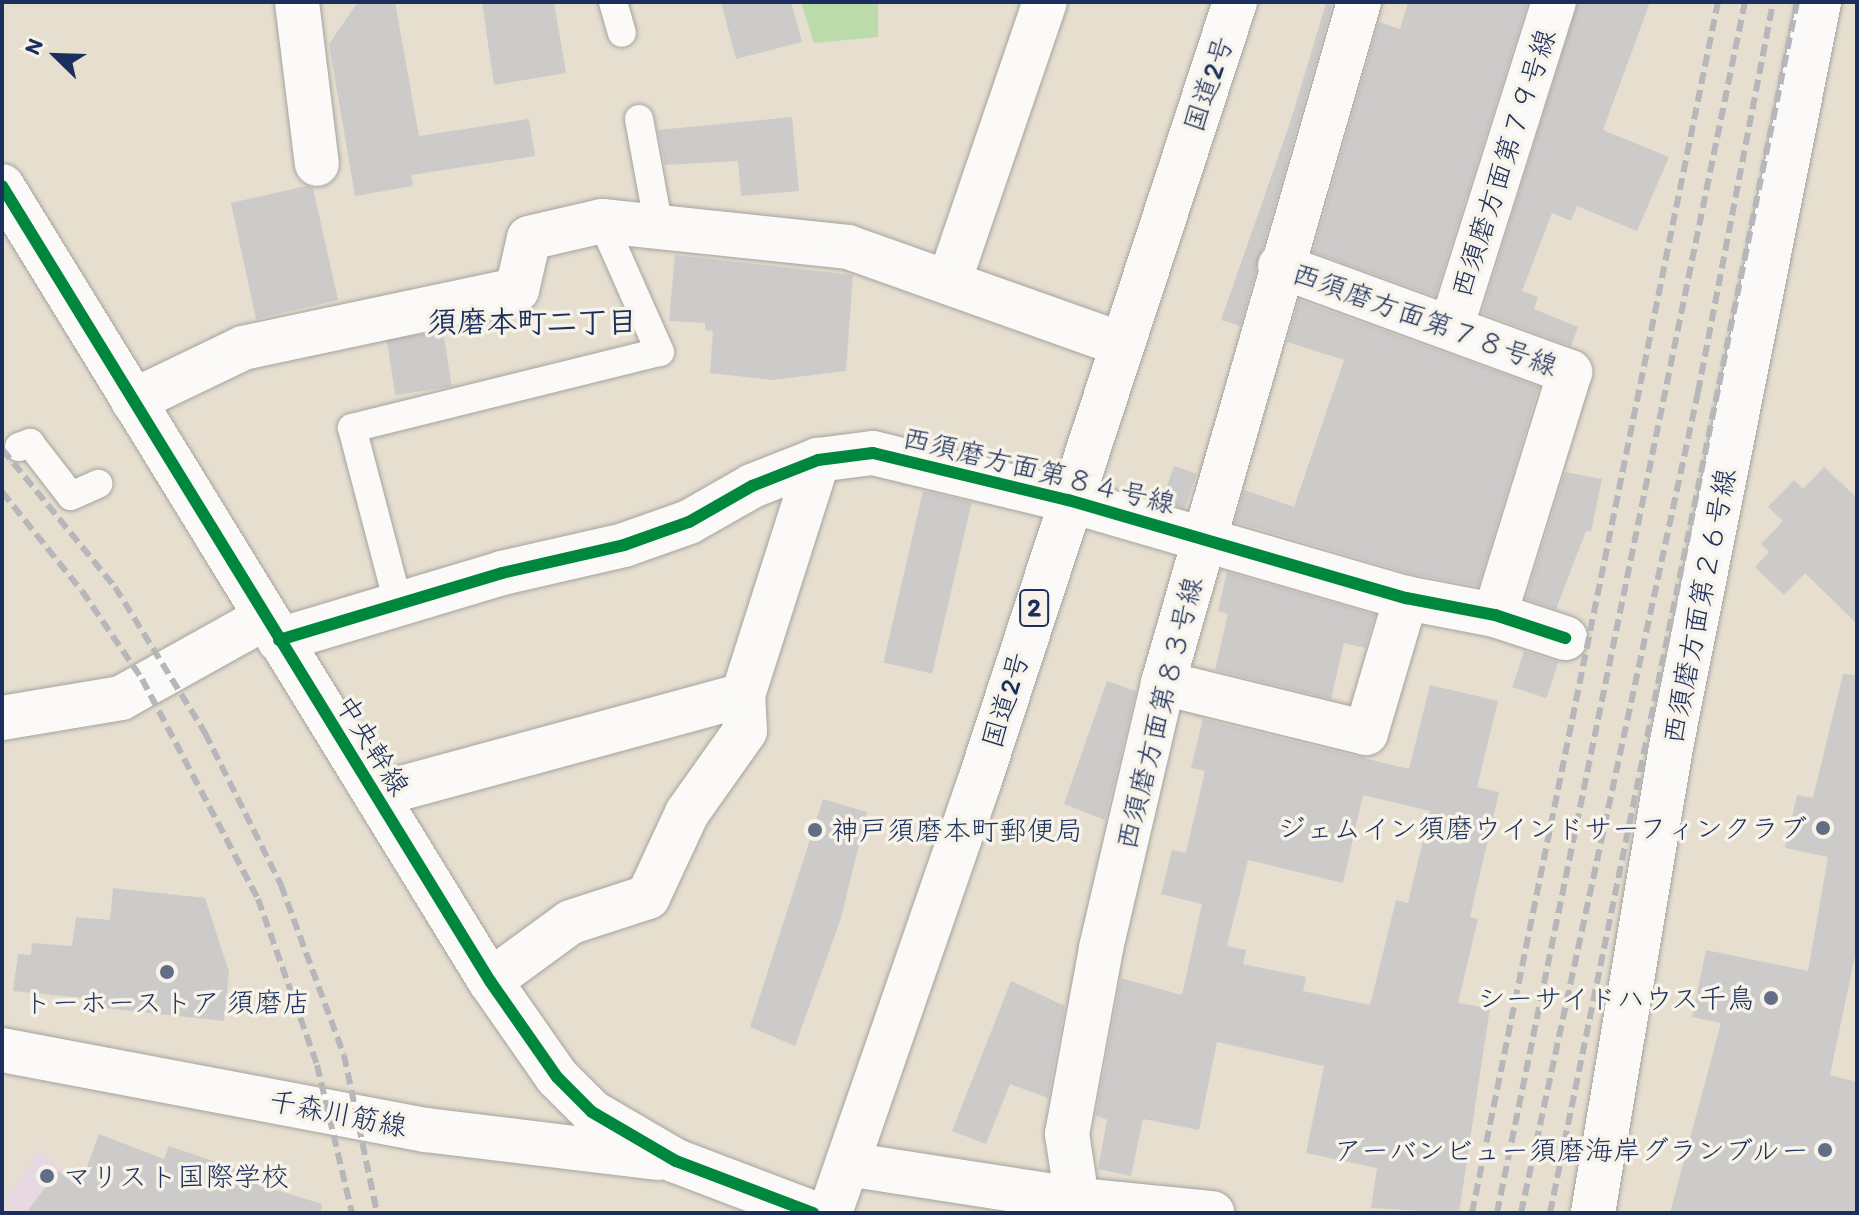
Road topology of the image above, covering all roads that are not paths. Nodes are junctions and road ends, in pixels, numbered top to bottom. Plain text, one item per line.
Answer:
1 (297, 2) edge
2 (613, 2) edge
3 (1045, 2) edge
4 (1235, 2) edge
5 (1359, 2) edge
6 (1554, 2) edge
7 (1819, 2) edge
8 (622, 33) dead end
9 (639, 119) dead end
10 (317, 164) dead end
11 (2, 186) edge
12 (602, 221) junction
13 (659, 228) junction
14 (1280, 266) junction
15 (949, 282) junction
16 (1452, 325) junction
17 (1120, 344) junction
18 (133, 401) junction
19 (19, 447) dead end
20 (818, 460) junction
21 (98, 484) dead end
22 (1068, 500) junction
23 (1204, 538) junction
24 (1406, 598) junction
25 (398, 603) junction
26 (1495, 615) junction
27 (272, 629) junction
28 (1565, 638) dead end
29 (1163, 683) junction
30 (743, 695) junction
31 (2, 718) edge
32 (376, 795) junction
33 (490, 981) junction
34 (2, 1050) edge
35 (676, 1161) junction
36 (847, 1164) junction
37 (1079, 1207) edge
38 (813, 1213) edge
39 (830, 1213) edge
40 (1212, 1213) edge
41 (1593, 1213) edge

1 - 10 main road
2 - 8 lane
3 - 15 main road
4 - 17 main road, 国道2号 / 2
5 - 14 main road, 西須磨方面第８３号線
6 - 16 main road, 西須磨方面第７９号線
7 - 41 main road, 西須磨方面第２６号線
9 - 13 lane
11 - 18 main road, 中央幹線
12 - 13 main road
12 - 18 main road
12 - 25 lane
13 - 15 main road
14 - 16 main road, 西須磨方面第７８号線
14 - 23 main road, 西須磨方面第８３号線
15 - 17 main road
16 - 26 main road, 西須磨方面第７８号線
17 - 22 main road, 国道2号 / 2
18 - 27 main road, 中央幹線
19 - 21 lane
20 - 22 main road, 西須磨方面第８４号線
20 - 25 main road, 西須磨方面第８４号線
20 - 30 main road
22 - 23 main road, 西須磨方面第８４号線
22 - 36 main road, 国道2号 / 2
23 - 24 main road, 西須磨方面第８４号線
23 - 29 main road, 西須磨方面第８３号線
24 - 26 main road, 西須磨方面第８４号線
24 - 29 main road
25 - 27 main road, 西須磨方面第８４号線
26 - 28 main road, 西須磨方面第８４号線
27 - 31 main road, 西須磨方面第８４号線
27 - 32 main road, 中央幹線
29 - 37 main road, 西須磨方面第８３号線
30 - 32 main road
30 - 33 main road
32 - 33 main road, 中央幹線
33 - 35 main road, 中央幹線
34 - 35 main road, 千森川筋線
35 - 38 main road, 中央幹線
36 - 37 main road
36 - 39 main road, 国道2号 / 2
37 - 40 main road

